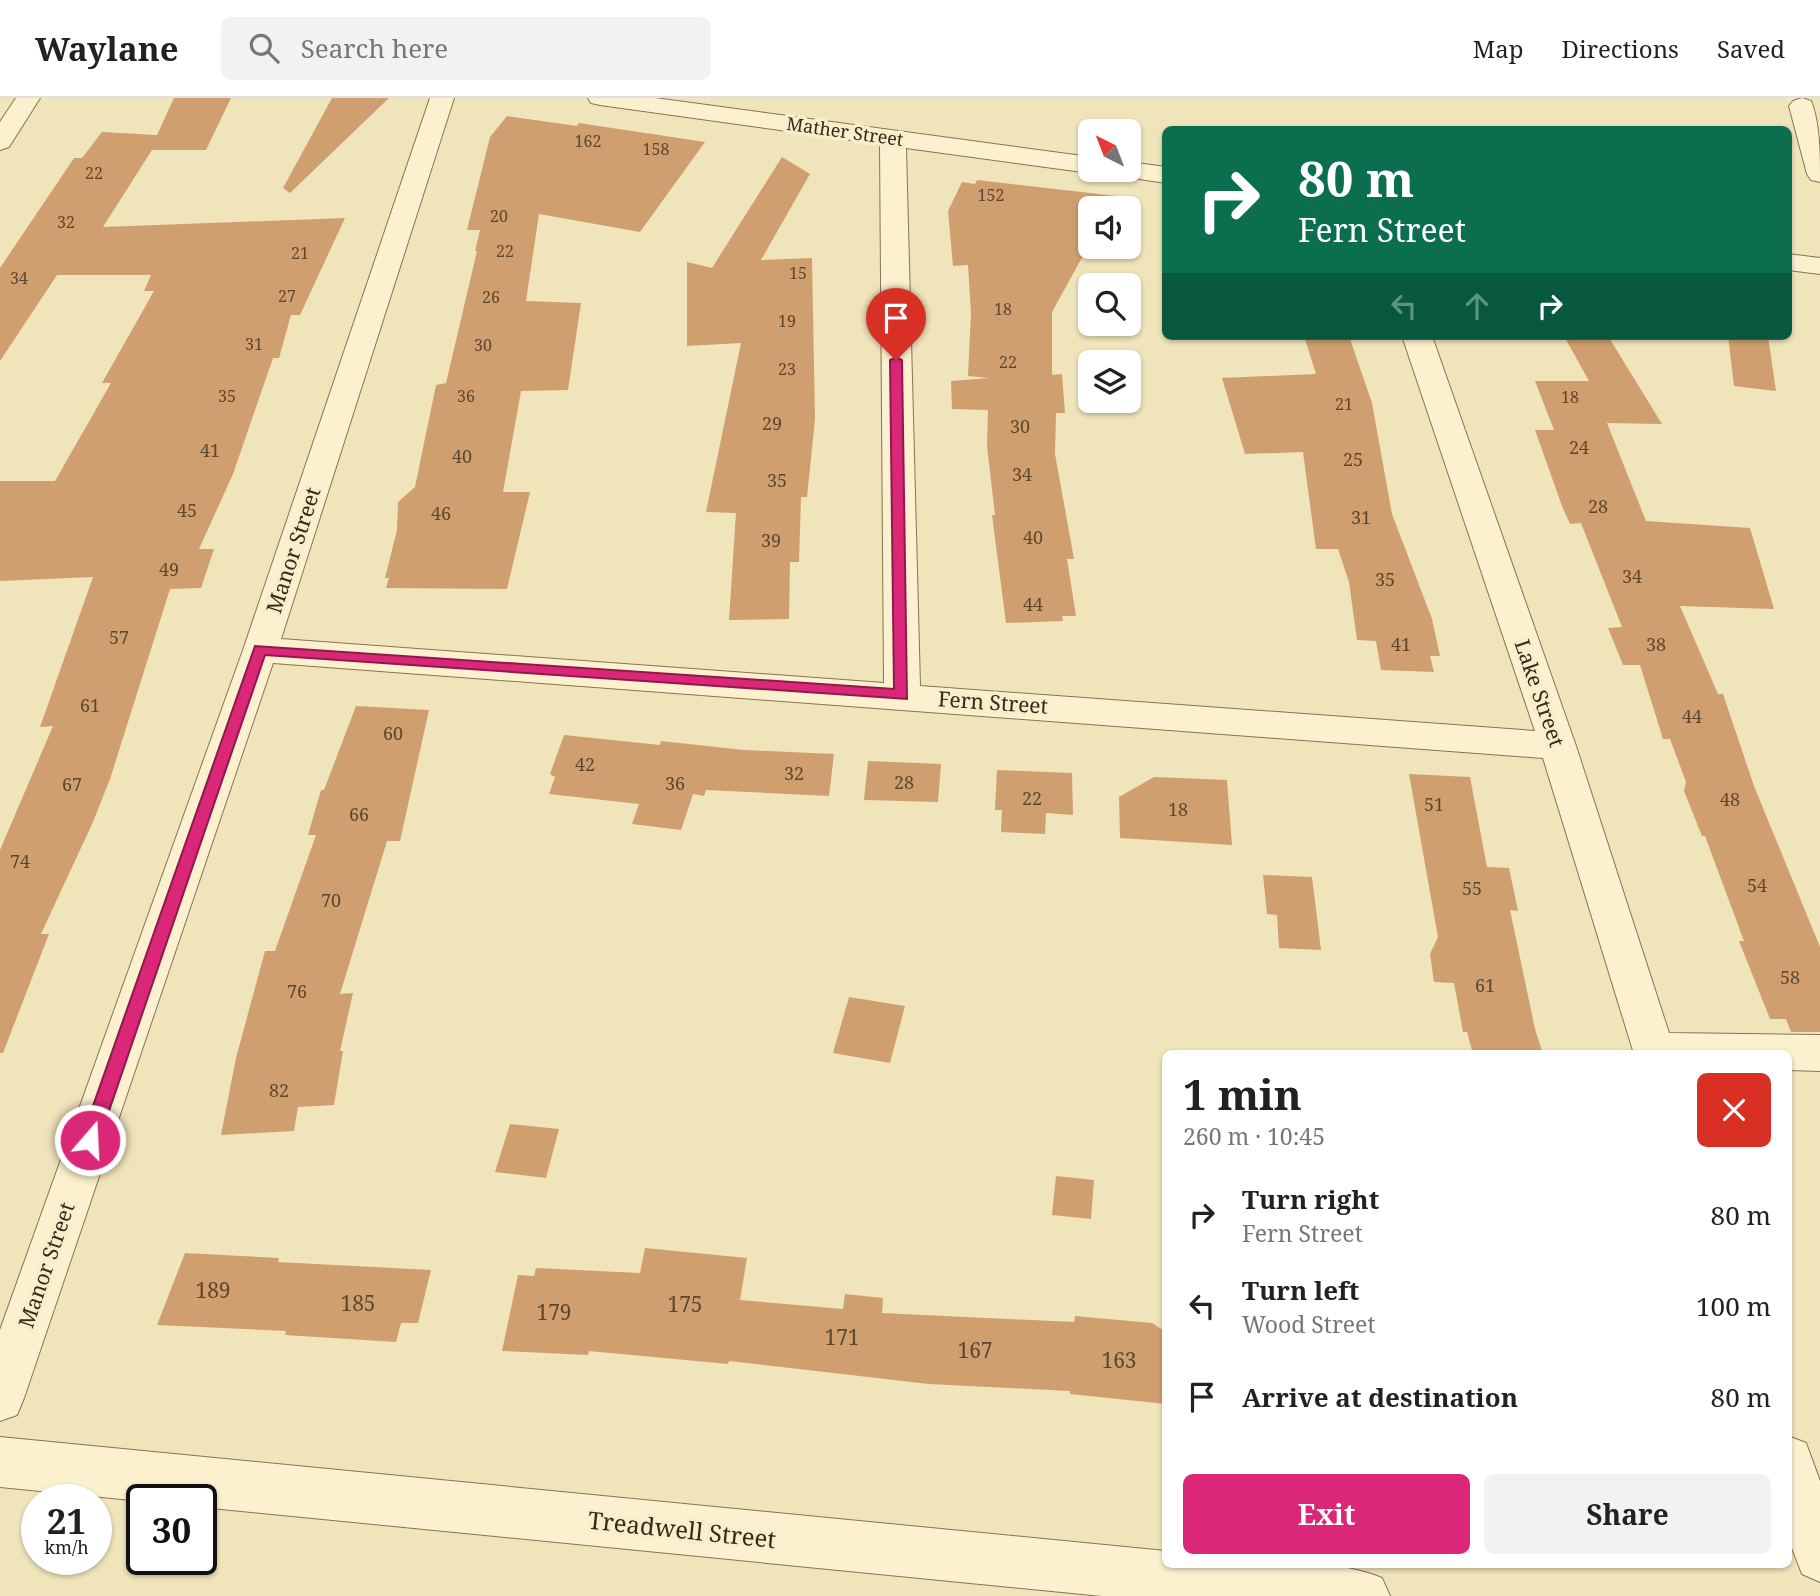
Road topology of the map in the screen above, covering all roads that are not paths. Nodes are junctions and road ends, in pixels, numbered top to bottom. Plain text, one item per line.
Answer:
1 (28, 98) edge
2 (442, 98) edge
3 (600, 98) edge
4 (671, 102) edge
5 (1802, 105) edge
6 (893, 137) junction
7 (0, 142) edge
8 (1078, 162) edge
9 (1141, 172) edge
10 (1162, 174) edge
11 (1820, 174) edge
12 (1792, 262) edge
13 (1820, 266) edge
14 (1418, 340) edge
15 (260, 650) junction
16 (902, 695) junction
17 (1558, 746) junction
18 (1653, 1050) edge
19 (1792, 1053) edge
20 (1820, 1053) edge
21 (0, 1398) edge
22 (0, 1462) edge
23 (1792, 1472) edge
24 (1820, 1556) edge
25 (1364, 1596) edge

1 - 7 street
2 - 15 street, Manor Street
3 - 4 street, Mather Street
4 - 6 street, Mather Street
5 - 11 street
6 - 8 street, Mather Street
6 - 16 street
9 - 10 street
12 - 13 street
14 - 17 street, Lake Street
15 - 16 street, Fern Street
15 - 21 street, Manor Street
16 - 17 street, Fern Street
17 - 18 street, Lake Street
19 - 20 street
22 - 25 street, Treadwell Street
23 - 24 street

